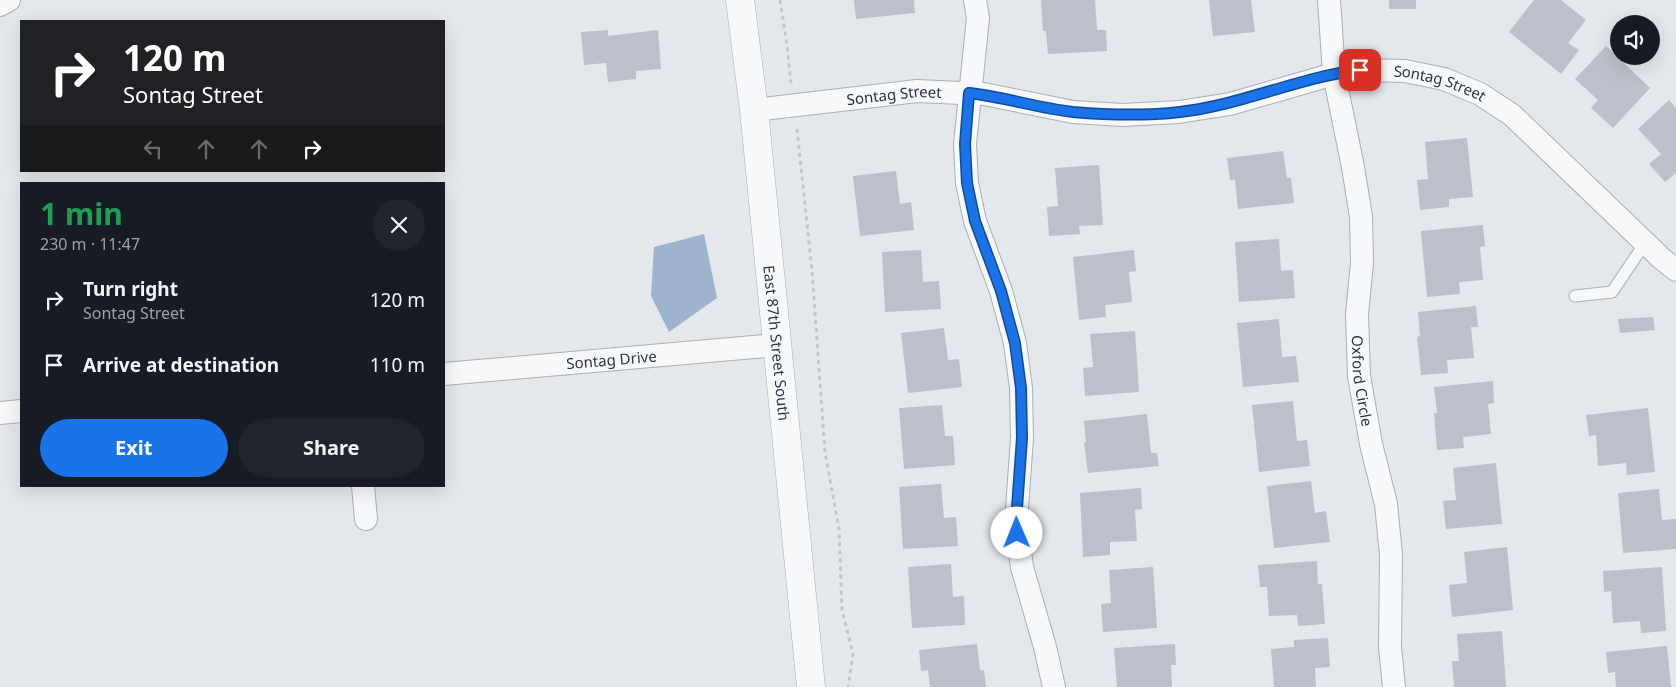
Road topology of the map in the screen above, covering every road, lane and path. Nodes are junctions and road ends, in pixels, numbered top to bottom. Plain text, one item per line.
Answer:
1 (9, 0) edge
2 (740, 0) edge
3 (780, 0) edge
4 (975, 0) edge
5 (1329, 0) edge
6 (0, 5) edge
7 (1334, 74) junction
8 (969, 93) junction
9 (793, 106) junction
10 (754, 110) junction
11 (1645, 243) junction
12 (1676, 270) edge
13 (1575, 296) dead end
14 (777, 345) junction
15 (445, 374) edge
16 (20, 411) edge
17 (0, 413) edge
18 (363, 487) edge
19 (366, 519) dead end
20 (811, 687) edge
21 (848, 687) edge
22 (1054, 687) edge
23 (1394, 687) edge

1 - 6 street
2 - 10 street, East 87th Street South
3 - 9 path
4 - 8 street
5 - 7 street, Oxford Circle
7 - 8 street, Sontag Street
7 - 11 street, Sontag Street
7 - 23 street, Oxford Circle
8 - 9 street, Sontag Street
8 - 22 street
9 - 10 street, Sontag Street
9 - 21 path
10 - 14 street, East 87th Street South
11 - 12 street, Sontag Street
11 - 13 lane
14 - 15 street, Sontag Drive
14 - 20 street, East 87th Street South
16 - 17 street
18 - 19 street

